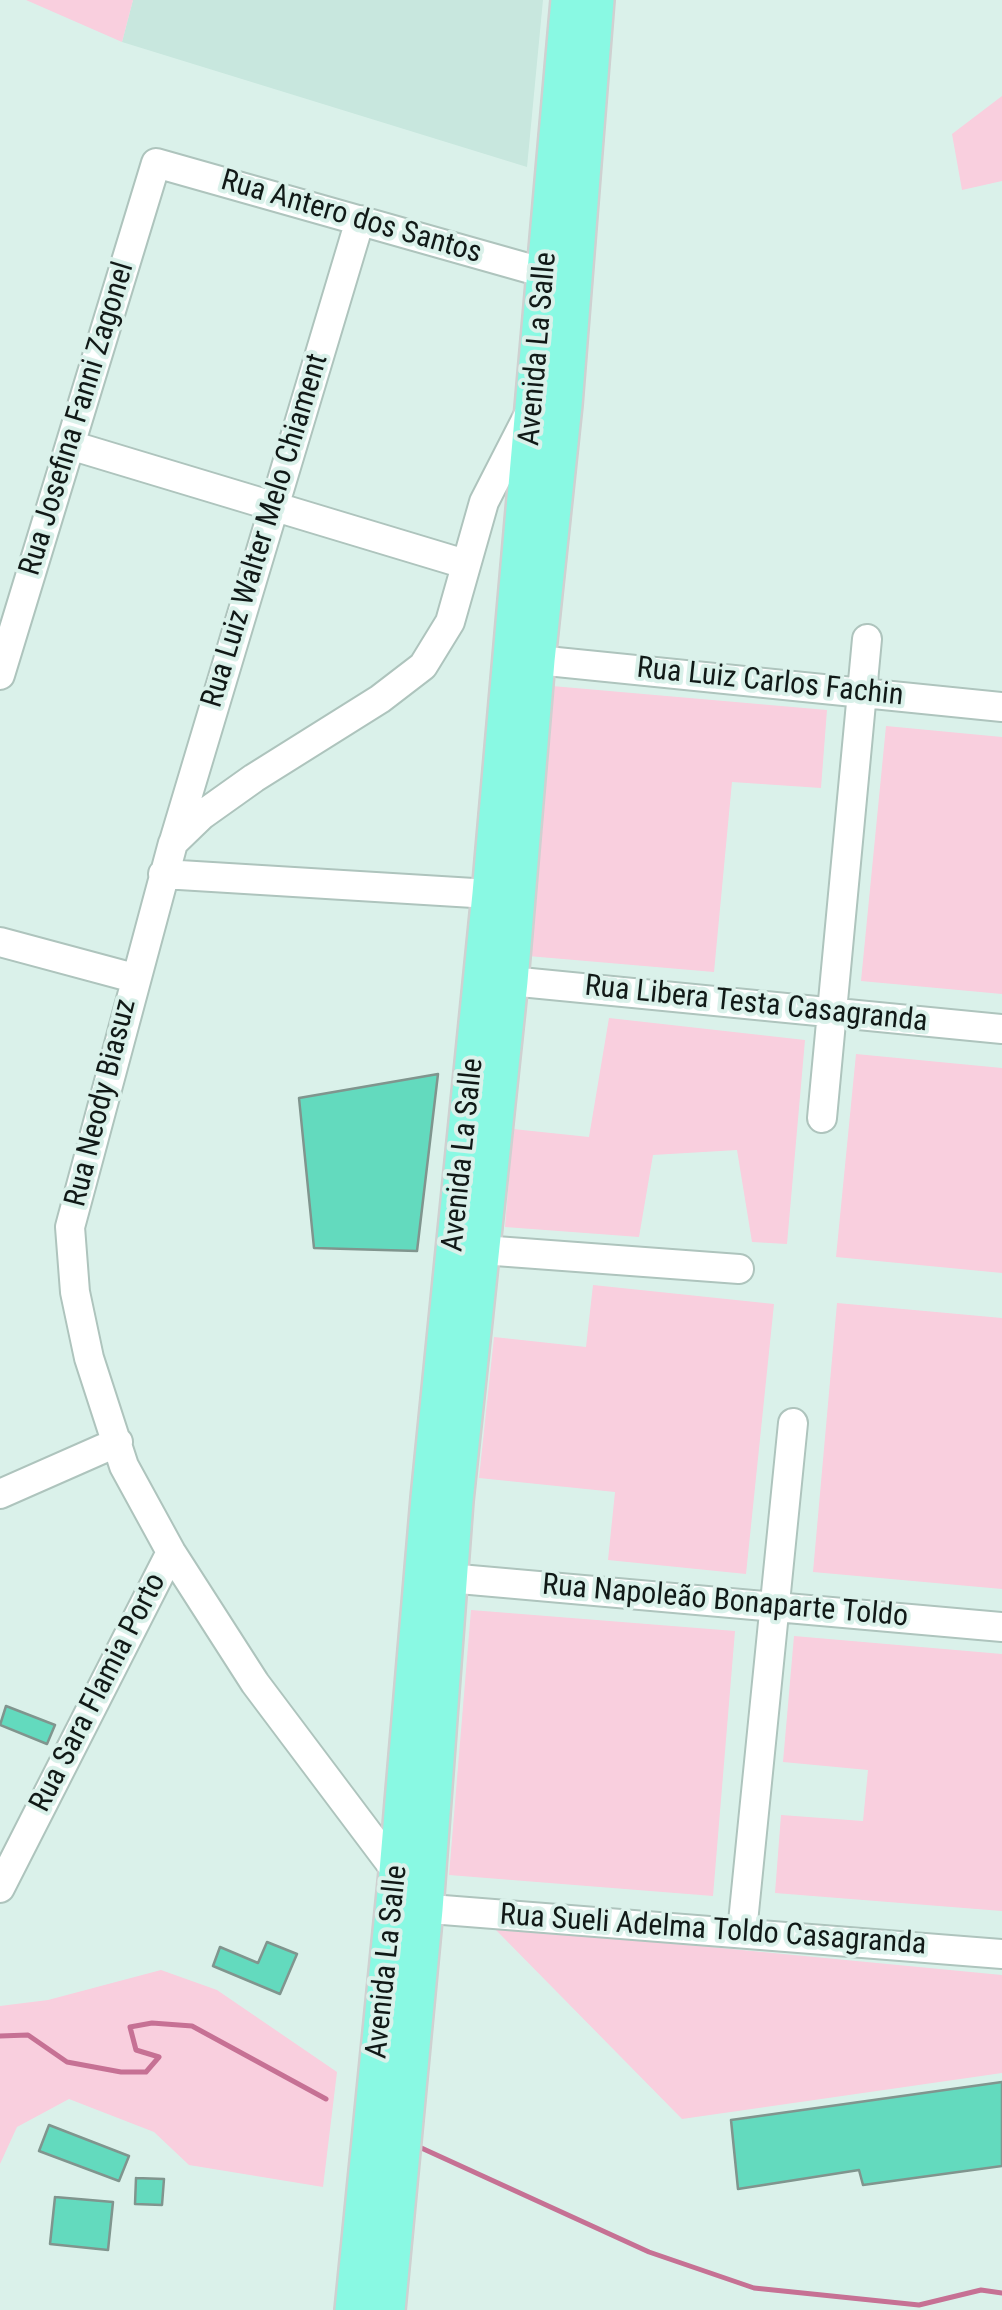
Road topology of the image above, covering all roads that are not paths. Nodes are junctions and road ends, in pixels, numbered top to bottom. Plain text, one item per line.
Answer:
1 (569, 0) edge
2 (596, 0) edge
3 (156, 163) joint
4 (360, 220) junction
5 (546, 272) junction
6 (549, 404) junction
7 (70, 445) junction
8 (274, 504) junction
9 (464, 564) junction
10 (866, 639) dead end
11 (537, 660) junction
12 (0, 675) edge
13 (862, 693) junction
14 (1002, 707) edge
15 (173, 842) junction
16 (163, 874) junction
17 (490, 894) junction
18 (0, 942) edge
19 (134, 978) junction
20 (510, 981) junction
21 (832, 1012) junction
22 (1002, 1030) edge
23 (484, 1086) junction
24 (822, 1118) dead end
25 (482, 1250) junction
26 (738, 1269) dead end
27 (793, 1423) dead end
28 (118, 1442) junction
29 (0, 1494) edge
30 (442, 1500) junction
31 (171, 1552) junction
32 (448, 1578) junction
33 (774, 1606) junction
34 (1002, 1626) edge
35 (0, 1888) edge
36 (405, 1895) junction
37 (742, 1932) junction
38 (1002, 1954) edge
39 (353, 2310) edge
40 (387, 2310) edge

1 - 5 main road, Avenida La Salle
2 - 6 main road, Avenida La Salle
3 - 4 street, Rua Antero dos Santos
3 - 7 street, Rua Josefina Fanni Zagonel
4 - 5 street, Rua Antero dos Santos
4 - 8 street, Rua Luiz Walter Melo Chiament
5 - 6 main road, Avenida La Salle
6 - 9 street
6 - 11 main road, Avenida La Salle
6 - 17 main road, Avenida La Salle
7 - 8 street
7 - 12 street, Rua Josefina Fanni Zagonel
8 - 9 street
8 - 15 street, Rua Luiz Walter Melo Chiament
9 - 15 street
10 - 13 street
11 - 13 street, Rua Luiz Carlos Fachin
11 - 20 main road, Avenida La Salle
13 - 14 street, Rua Luiz Carlos Fachin
13 - 21 street
15 - 16 street, Rua Neody Biasuz
16 - 17 street
16 - 19 street, Rua Neody Biasuz
17 - 23 main road, Avenida La Salle
18 - 19 street
19 - 28 street, Rua Neody Biasuz
20 - 21 street, Rua Libera Testa Casagranda
20 - 23 main road, Avenida La Salle
21 - 22 street, Rua Libera Testa Casagranda
21 - 24 street
23 - 25 main road, Avenida La Salle
23 - 30 main road, Avenida La Salle
25 - 26 street
25 - 30 main road, Avenida La Salle
27 - 33 street
28 - 29 street
28 - 31 street, Rua Neody Biasuz
30 - 32 main road, Avenida La Salle
30 - 36 main road, Avenida La Salle
31 - 35 street, Rua Sara Flamia Porto
31 - 36 street, Rua Neody Biasuz
32 - 33 street, Rua Napoleão Bonaparte Toldo
32 - 36 main road, Avenida La Salle
33 - 34 street, Rua Napoleão Bonaparte Toldo
33 - 37 street
36 - 37 street, Rua Sueli Adelma Toldo Casagranda
36 - 39 main road, Avenida La Salle
36 - 40 main road, Avenida La Salle
37 - 38 street, Rua Sueli Adelma Toldo Casagranda

